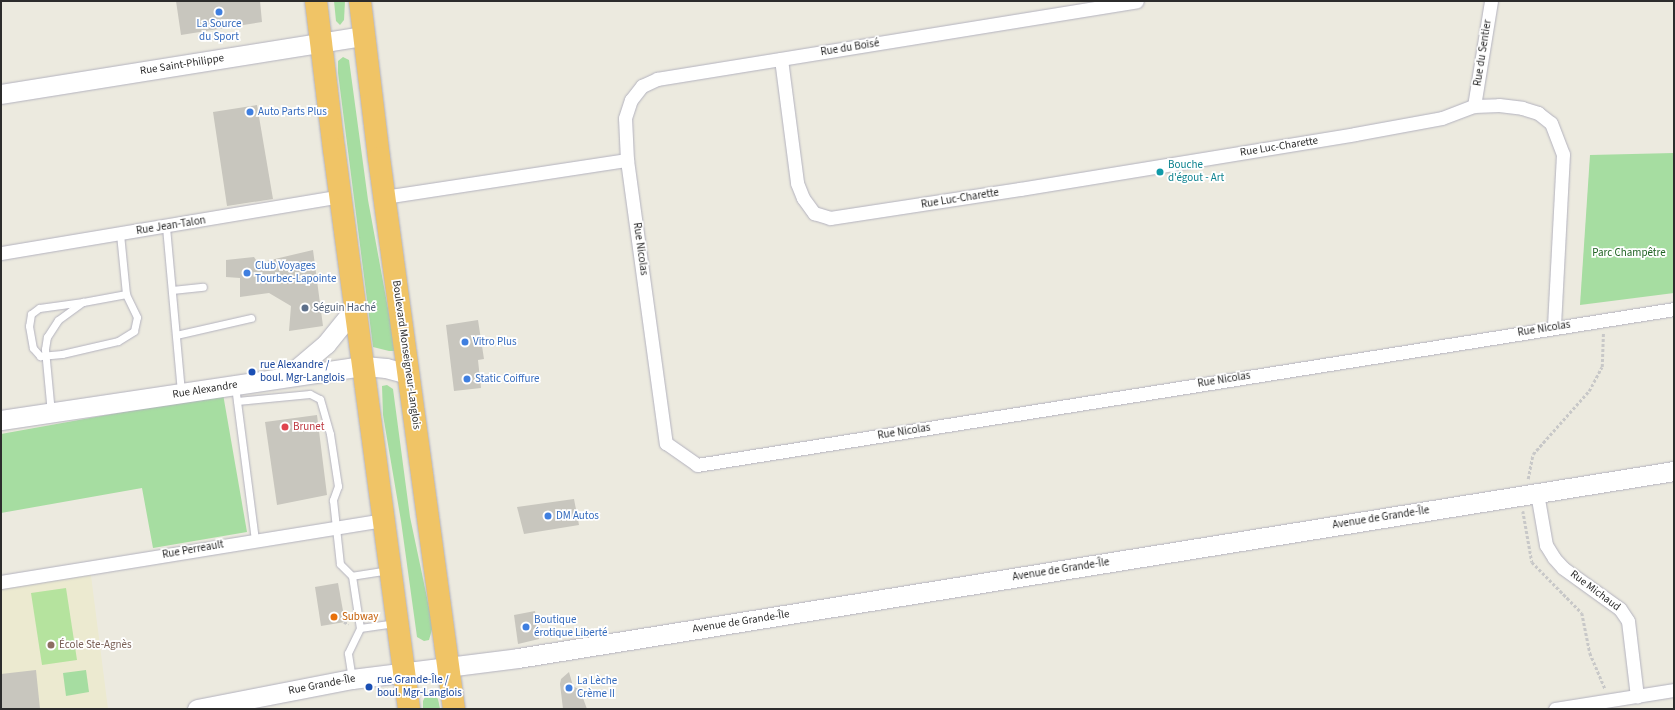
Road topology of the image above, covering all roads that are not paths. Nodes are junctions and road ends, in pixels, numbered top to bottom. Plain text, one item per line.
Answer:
1 (316, 1) edge
2 (360, 1) edge
3 (1136, 1) edge
4 (1491, 1) edge
5 (364, 36) junction
6 (320, 42) junction
7 (781, 59) junction
8 (1, 94) edge
9 (1474, 106) junction
10 (627, 160) junction
11 (340, 196) junction
12 (384, 197) junction
13 (166, 227) junction
14 (120, 234) junction
15 (1, 253) edge
16 (203, 287) dead end
17 (172, 290) junction
18 (126, 294) junction
19 (82, 302) junction
20 (355, 308) junction
21 (1674, 309) edge
22 (251, 318) dead end
23 (1554, 328) junction
24 (176, 335) junction
25 (45, 356) junction
26 (364, 366) junction
27 (408, 374) junction
28 (287, 377) junction
29 (236, 393) junction
30 (181, 394) junction
31 (51, 413) junction
32 (1, 420) edge
33 (1674, 471) edge
34 (1531, 494) junction
35 (384, 520) junction
36 (335, 528) junction
37 (256, 540) junction
38 (391, 570) junction
39 (352, 576) junction
40 (1, 582) edge
41 (398, 623) junction
42 (360, 628) junction
43 (448, 668) junction
44 (404, 673) junction
45 (352, 680) junction
46 (1674, 690) edge
47 (1637, 696) junction
48 (197, 709) edge
49 (409, 709) edge
50 (454, 709) edge
51 (1555, 709) edge

1 - 6 highway
2 - 5 highway, Boulevard Monseigneur-Langlois
3 - 7 street, Rue du Boisé
4 - 9 street, Rue du Sentier
5 - 6 street, Rue Saint-Philippe
5 - 12 highway, Boulevard Monseigneur-Langlois
6 - 8 street, Rue Saint-Philippe
6 - 11 highway
7 - 9 street, Rue Luc-Charette
7 - 10 street, Rue du Boisé
9 - 23 street, Rue Luc-Charette
10 - 12 street
10 - 23 street, Rue Nicolas
11 - 13 street, Rue Jean-Talon
11 - 20 highway
12 - 27 highway, Boulevard Monseigneur-Langlois
13 - 14 street, Rue Jean-Talon
13 - 17 lane
14 - 15 street, Rue Jean-Talon
14 - 18 lane
16 - 17 lane
17 - 24 lane
18 - 19 lane
18 - 25 lane
19 - 25 lane
19 - 25 lane
20 - 26 highway
20 - 28 street
21 - 23 street, Rue Nicolas
22 - 24 lane
24 - 30 lane
25 - 31 lane
26 - 27 street, Rue Alexandre
26 - 28 street, Rue Alexandre
26 - 35 highway
27 - 43 highway, Boulevard Monseigneur-Langlois
28 - 29 street, Rue Alexandre
29 - 30 street, Rue Alexandre
29 - 36 lane
29 - 37 lane
30 - 31 street, Rue Alexandre
31 - 32 street, Rue Alexandre
33 - 34 street, Avenue de Grande-Île
34 - 43 street, Avenue de Grande-Île
34 - 47 street, Rue Michaud
35 - 36 street, Rue Perreault
35 - 38 highway
36 - 37 street, Rue Perreault
36 - 39 lane
37 - 40 street, Rue Perreault
38 - 39 lane
38 - 41 highway
39 - 42 lane
41 - 42 lane
41 - 44 highway
42 - 45 lane
43 - 44 street, Rue Grande-Île
43 - 50 highway, Boulevard Monseigneur-Langlois
44 - 45 street, Rue Grande-Île
44 - 49 highway
45 - 48 street, Rue Grande-Île
46 - 47 street
47 - 51 street

